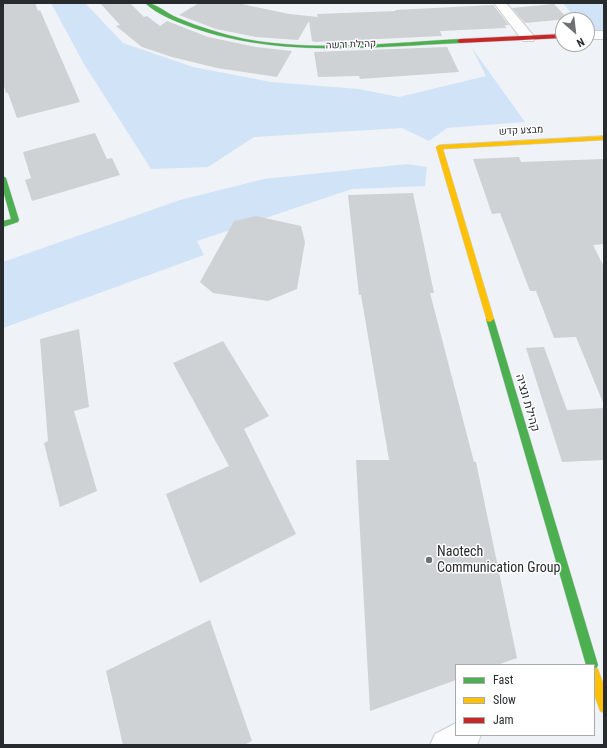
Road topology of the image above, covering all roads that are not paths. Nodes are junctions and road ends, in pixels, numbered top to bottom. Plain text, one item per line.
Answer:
1 (148, 3) edge
2 (500, 3) edge
3 (555, 36) edge
4 (528, 38) junction
5 (604, 138) edge
6 (439, 147) joint
7 (3, 178) edge
8 (3, 224) edge
9 (592, 664) edge
10 (595, 676) edge
11 (604, 707) edge
12 (463, 736) edge
13 (446, 745) edge

1 - 4 street, קהילת ורשה
2 - 4 street
3 - 4 street, קהילת ורשה
5 - 6 street, מבצע קדש
6 - 9 street, קהילת ונציה
7 - 8 street
10 - 11 street
12 - 13 street

